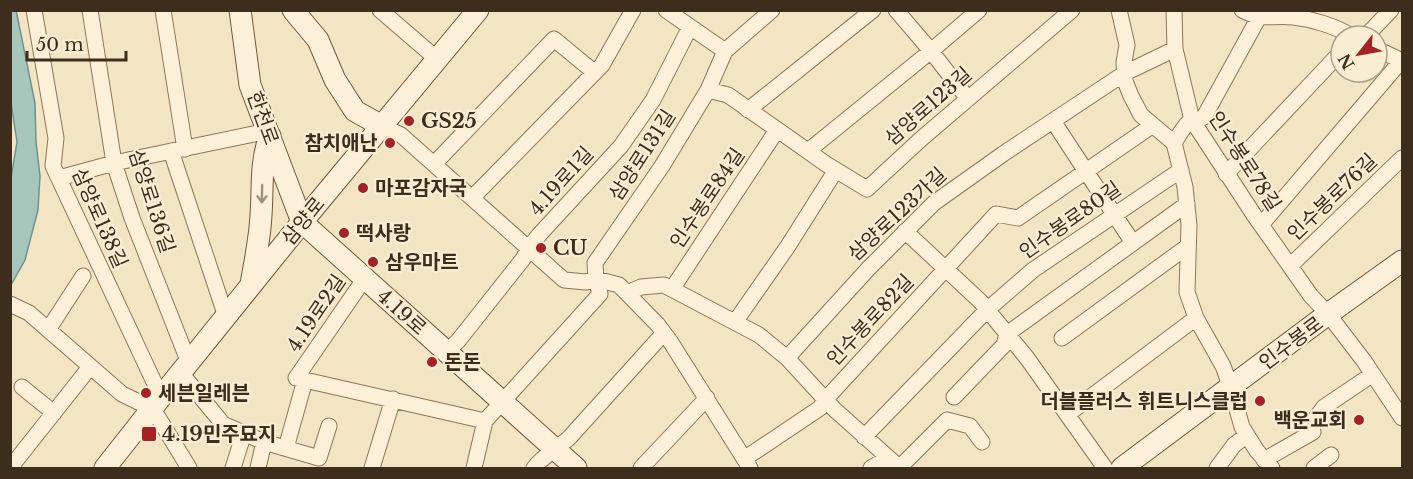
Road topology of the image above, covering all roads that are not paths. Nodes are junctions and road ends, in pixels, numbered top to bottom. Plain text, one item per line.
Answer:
1 (34, 10) edge
2 (90, 10) edge
3 (163, 10) edge
4 (240, 10) edge
5 (380, 10) edge
6 (478, 10) edge
7 (633, 10) edge
8 (666, 10) edge
9 (772, 10) edge
10 (873, 10) edge
11 (896, 10) edge
12 (979, 10) edge
13 (1072, 10) edge
14 (1119, 10) edge
15 (1174, 10) edge
16 (1242, 10) edge
17 (1391, 10) edge
18 (294, 11) edge
19 (1304, 14) edge
20 (1259, 17) junction
21 (1378, 24) edge
22 (690, 27) junction
23 (1329, 27) edge
24 (1174, 49) junction
25 (725, 51) junction
26 (931, 51) junction
27 (437, 59) junction
28 (1402, 61) edge
29 (1329, 65) edge
30 (594, 72) junction
31 (1125, 73) junction
32 (708, 90) junction
33 (968, 99) junction
34 (748, 110) junction
35 (1192, 120) junction
36 (1053, 121) junction
37 (1153, 125) junction
38 (382, 126) junction
39 (777, 130) junction
40 (269, 134) junction
41 (1174, 144) junction
42 (178, 150) junction
43 (808, 151) junction
44 (1402, 159) edge
45 (114, 164) junction
46 (434, 164) junction
47 (836, 170) junction
48 (1180, 170) junction
49 (1086, 171) junction
50 (1226, 174) junction
51 (59, 178) junction
52 (472, 198) junction
53 (1187, 204) junction
54 (1114, 214) junction
55 (302, 222) junction
56 (1261, 225) junction
57 (905, 231) junction
58 (1133, 243) junction
59 (1188, 246) junction
60 (528, 249) junction
61 (1402, 261) edge
62 (1290, 266) junction
63 (946, 269) junction
64 (83, 276) dead end
65 (365, 278) junction
66 (596, 279) junction
67 (251, 285) junction
68 (672, 289) junction
69 (627, 293) junction
70 (10, 304) edge
71 (987, 310) junction
72 (1328, 314) junction
73 (226, 317) junction
74 (1196, 318) junction
75 (735, 322) junction
76 (48, 330) junction
77 (664, 333) junction
78 (1007, 334) junction
79 (1062, 338) dead end
80 (446, 352) junction
81 (787, 358) junction
82 (90, 367) junction
83 (185, 368) junction
84 (1373, 374) junction
85 (305, 380) junction
86 (22, 387) dead end
87 (1231, 388) junction
88 (954, 397) dead end
89 (706, 398) junction
90 (393, 399) junction
91 (825, 399) junction
92 (502, 402) junction
93 (157, 403) junction
94 (54, 413) junction
95 (1068, 414) junction
96 (1402, 418) edge
97 (485, 421) junction
98 (329, 426) dead end
99 (244, 433) junction
100 (1247, 435) junction
101 (864, 437) junction
102 (264, 442) junction
103 (982, 442) dead end
104 (286, 448) junction
105 (555, 450) junction
106 (1331, 455) dead end
107 (888, 458) junction
108 (747, 464) edge
109 (1268, 464) edge
110 (10, 468) edge
111 (105, 468) edge
112 (189, 468) edge
113 (233, 468) edge
114 (258, 468) edge
115 (372, 468) edge
116 (474, 468) edge
117 (534, 468) edge
118 (576, 468) edge
119 (641, 468) edge
120 (871, 468) edge
121 (900, 468) edge
122 (1105, 468) edge
123 (1122, 468) edge
124 (1217, 468) edge
125 (1314, 468) edge

1 - 51 street, 삼양로138길
2 - 45 street, 삼양로136길
3 - 42 street
4 - 40 main road, 한천로
5 - 27 street
6 - 27 main road, 삼양로
7 - 30 street
8 - 22 street
9 - 25 street
10 - 34 street
11 - 26 street
12 - 26 street, 삼양로123길
13 - 33 street, 삼양로123길
14 - 31 street
15 - 24 street, 인수봉로78길
16 - 20 street
17 - 21 street
18 - 38 main road
19 - 20 street
19 - 23 street
20 - 35 street
22 - 25 street
22 - 60 street, 4.19로1길
24 - 31 street, 삼양로123가길
24 - 35 street, 인수봉로78길
25 - 32 street, 삼양로131길
26 - 33 street
26 - 43 street, 삼양로123길
27 - 38 main road, 삼양로
28 - 56 street, 인수봉로76길
29 - 50 street
30 - 46 street
30 - 52 street
31 - 36 street, 삼양로123가길
31 - 37 street
32 - 34 street, 삼양로123길
32 - 66 street, 삼양로131길
33 - 47 street, 삼양로123길
34 - 39 street, 삼양로123길
35 - 41 street
35 - 50 street, 인수봉로78길
36 - 49 street
36 - 57 street, 삼양로123가길
37 - 41 street
37 - 49 street
38 - 46 street
38 - 55 main road, 삼양로
39 - 43 street, 삼양로123길
39 - 68 street, 인수봉로84길
40 - 42 street
40 - 55 main road, 한천로
40 -> 67 main road
41 - 48 street
42 - 45 street
42 - 73 street
43 - 47 street, 삼양로123길
44 - 62 street, 인수봉로76길
45 - 51 street
45 - 83 street, 삼양로136길
46 - 52 street
47 - 75 street
48 - 53 street
48 - 54 street, 인수봉로80길
49 - 54 street
49 - 63 street, 인수봉로82길
50 - 56 street, 인수봉로78길
51 - 93 street, 삼양로138길
52 - 60 street
53 - 58 street
53 - 59 street
54 - 58 street
54 - 71 street, 인수봉로80길
55 - 65 main road, 4.19로
55 - 67 main road, 삼양로
56 - 62 street, 인수봉로78길
57 - 63 street
57 - 81 street, 삼양로123가길
58 - 78 street
59 - 74 street
59 - 79 street
60 - 66 street
60 - 80 street, 4.19로1길
61 - 72 main road, 인수봉로
62 - 72 street, 인수봉로78길
63 - 71 street
63 - 91 street, 인수봉로82길
64 - 76 street, 삼양로138길
65 - 80 main road, 4.19로
65 - 85 street, 4.19로2길
66 - 69 street
66 - 92 street
67 - 73 main road, 삼양로
68 - 69 street
68 - 75 street
69 - 77 street
70 - 76 street
71 - 78 street
71 - 101 street
72 - 84 street, 인수봉로78길
72 - 87 main road, 인수봉로
73 - 83 main road, 삼양로
74 - 87 street
74 - 95 street
75 - 81 street
76 - 82 street
77 - 89 street
77 - 105 street
78 - 88 street
78 - 95 street
80 - 92 main road, 4.19로
81 - 91 street
82 - 93 street
82 - 94 street
83 - 93 main road, 삼양로
83 - 99 street
84 - 96 street, 인수봉로78길
84 - 109 street
85 - 90 street, 4.19로2길
85 - 104 street
86 - 94 street
87 - 100 street
87 - 123 main road, 인수봉로
89 - 108 street
89 - 119 street
90 - 97 street, 4.19로2길
90 - 115 street
91 - 101 street
91 - 108 street
92 - 97 street
92 - 105 main road, 4.19로
93 - 111 main road, 삼양로
93 - 112 street, 삼양로138길
94 - 110 street
95 - 122 street
97 - 116 street
98 - 104 street
99 - 102 street
99 - 113 street
100 - 109 street
100 - 124 street
101 - 107 street
102 - 104 street
102 - 114 street
103 - 121 street
105 - 117 street
105 - 118 main road, 4.19로
106 - 125 street
107 - 120 street
107 - 121 street

